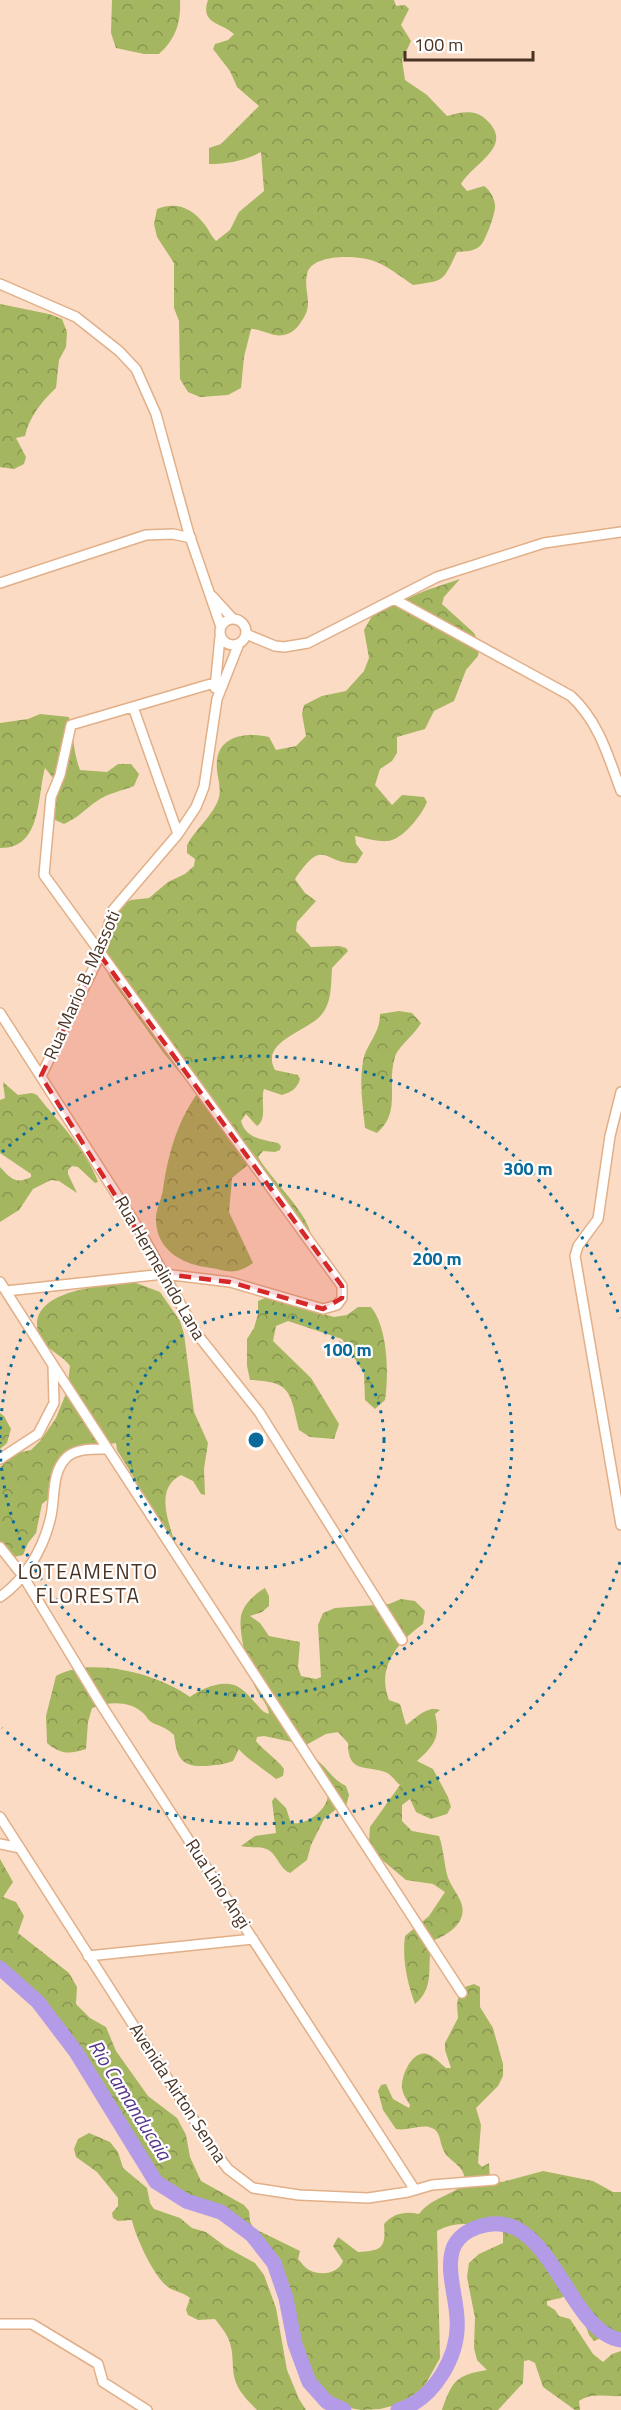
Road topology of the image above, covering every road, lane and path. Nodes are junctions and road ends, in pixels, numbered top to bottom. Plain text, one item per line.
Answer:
1 (0, 284) edge
2 (621, 532) edge
3 (191, 538) junction
4 (0, 583) edge
5 (209, 591) junction
6 (394, 599) junction
7 (233, 619) junction
8 (220, 632) junction
9 (246, 634) junction
10 (266, 643) junction
11 (239, 645) junction
12 (214, 683) junction
13 (217, 699) junction
14 (132, 707) junction
15 (621, 791) edge
16 (178, 834) junction
17 (100, 955) junction
18 (0, 1013) edge
19 (41, 1076) junction
20 (621, 1092) edge
21 (164, 1274) junction
22 (0, 1282) edge
23 (6, 1292) junction
24 (53, 1365) junction
25 (107, 1449) junction
26 (0, 1459) edge
27 (621, 1525) edge
28 (0, 1547) edge
29 (23, 1576) junction
30 (0, 1597) edge
31 (402, 1640) dead end
32 (0, 1818) edge
33 (0, 1844) edge
34 (20, 1848) junction
35 (253, 1939) junction
36 (88, 1956) junction
37 (462, 1993) dead end
38 (494, 2180) dead end
39 (415, 2190) junction
40 (0, 2324) edge
41 (147, 2410) edge

1 - 3 street
2 - 6 street
3 - 4 street
3 - 5 street
5 - 7 street
5 - 8 street
6 - 10 street
6 - 15 street
7 - 8 street
7 - 9 street
8 - 11 street
8 - 12 street
9 - 10 street
9 - 11 street
10 - 11 street
11 - 13 street
12 - 13 street
12 - 14 street
13 - 16 street, Rua Mario B. Massoti
14 - 16 street
14 - 17 street
16 - 17 street, Rua Mario B. Massoti
17 - 19 street, Rua Mario B. Massoti
17 - 21 street
18 - 19 street, Rua Hermelindo Lana
19 - 21 street, Rua Hermelindo Lana
20 - 27 street
21 - 23 street
21 - 31 street, Rua Hermelindo Lana
22 - 23 street
23 - 24 street
24 - 25 street
24 - 26 street
25 - 29 street
25 - 37 street
28 - 29 street, Rua Lino Angi
29 - 30 street
29 - 35 street, Rua Lino Angi
32 - 34 street, Avenida Airton Senna
33 - 34 street
34 - 36 street, Avenida Airton Senna
35 - 36 street
35 - 39 street, Rua Lino Angi
36 - 39 street, Avenida Airton Senna
38 - 39 street, Avenida Airton Senna
40 - 41 street

